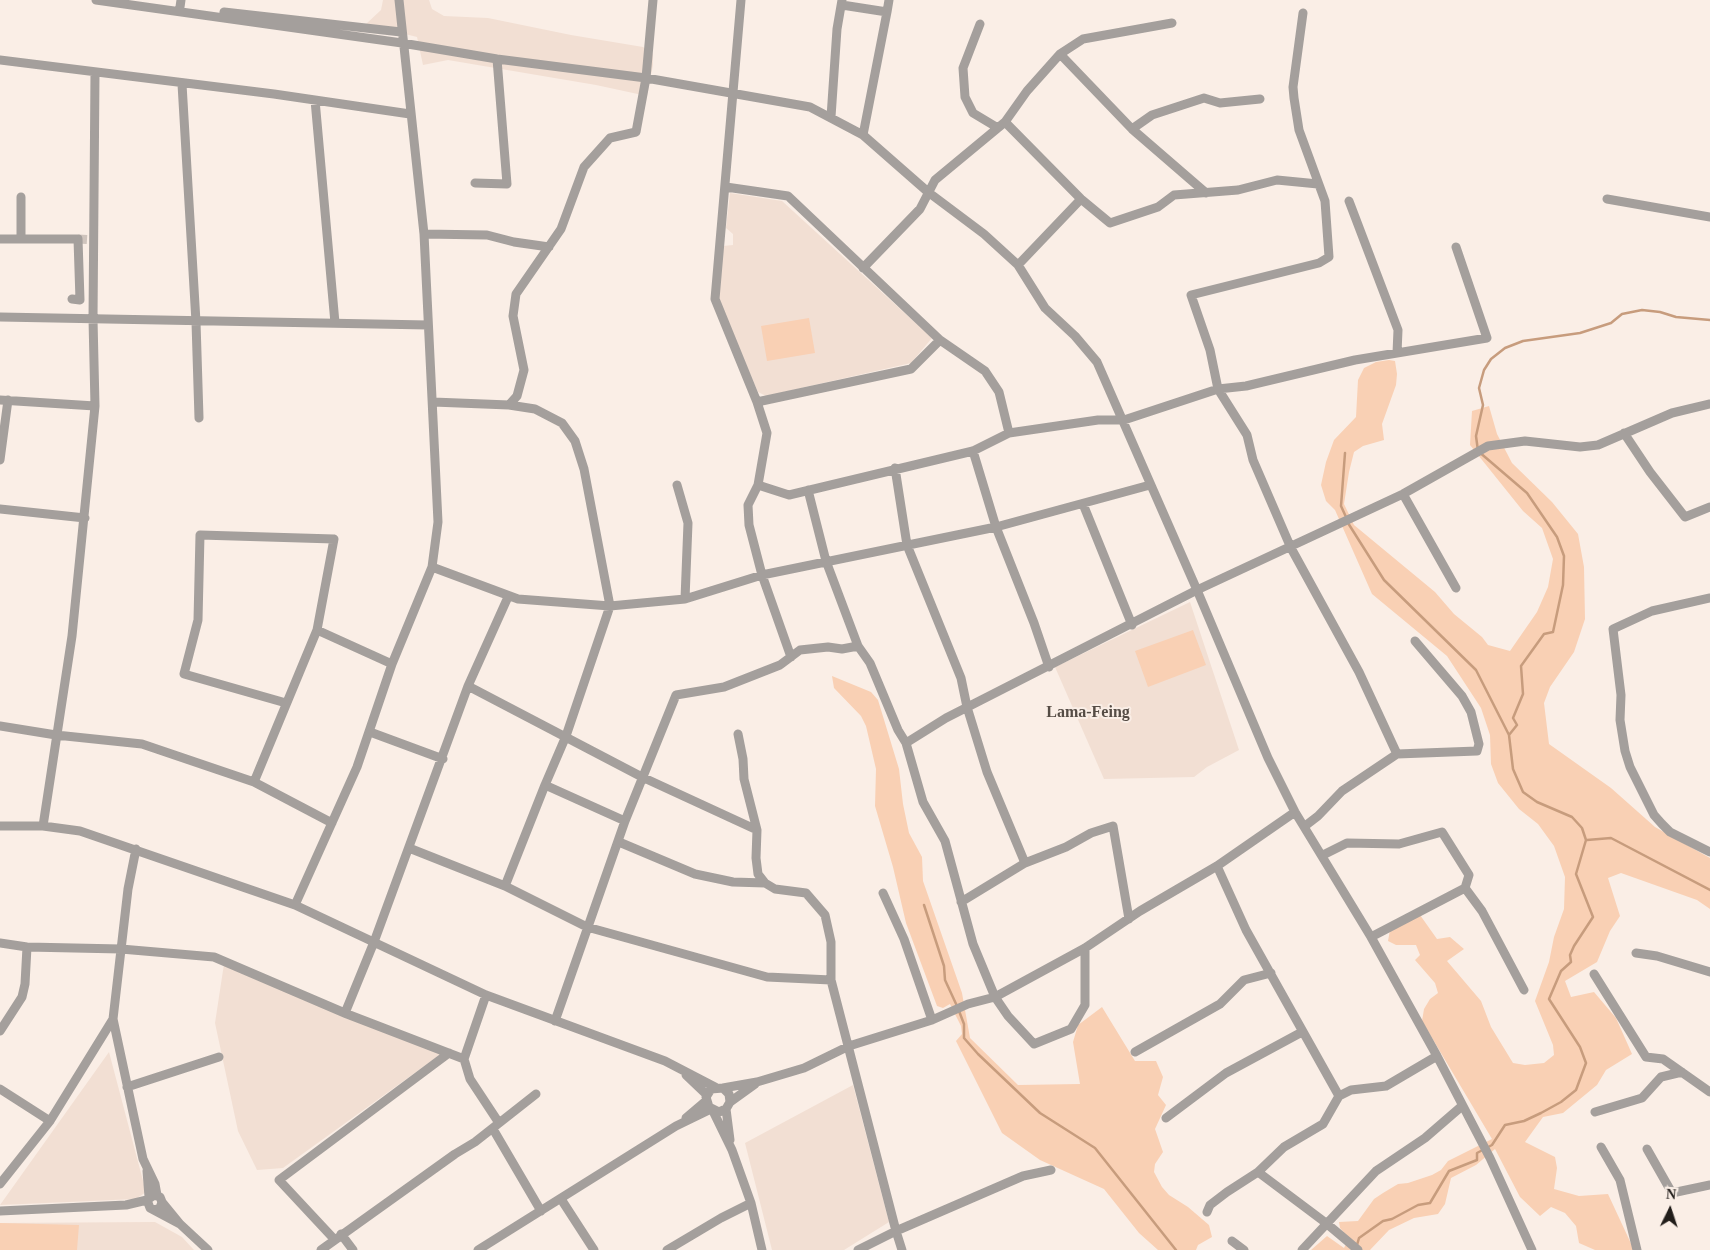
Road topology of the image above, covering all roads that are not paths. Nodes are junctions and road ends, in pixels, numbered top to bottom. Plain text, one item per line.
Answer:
1 (96, 0) edge
2 (140, 0) edge
3 (398, 0) edge
4 (653, 0) edge
5 (741, 0) edge
6 (889, 0) edge
7 (842, 3) edge
8 (180, 4) edge
9 (886, 12) junction
10 (1303, 13) dead end
11 (1172, 23) dead end
12 (980, 24) dead end
13 (402, 32) junction
14 (402, 43) junction
15 (1060, 54) junction
16 (497, 59) junction
17 (0, 60) edge
18 (96, 73) junction
19 (646, 78) junction
20 (182, 84) junction
21 (733, 92) junction
22 (1260, 98) dead end
23 (315, 100) junction
24 (410, 114) junction
25 (831, 118) junction
26 (1002, 125) junction
27 (1132, 129) junction
28 (863, 135) junction
29 (476, 183) dead end
30 (1318, 184) junction
31 (726, 187) junction
32 (928, 192) junction
33 (1206, 192) junction
34 (21, 197) dead end
35 (1081, 199) junction
36 (1607, 199) dead end
37 (1349, 201) dead end
38 (1710, 217) edge
39 (424, 234) junction
40 (21, 238) junction
41 (0, 240) edge
42 (549, 247) junction
43 (1456, 247) dead end
44 (1018, 265) junction
45 (862, 268) junction
46 (72, 299) dead end
47 (0, 318) edge
48 (93, 319) junction
49 (196, 322) junction
50 (335, 324) junction
51 (428, 325) junction
52 (940, 340) junction
53 (1397, 353) junction
54 (1218, 389) junction
55 (4, 400) edge
56 (433, 402) junction
57 (757, 402) junction
58 (509, 404) junction
59 (1710, 404) edge
60 (95, 406) junction
61 (199, 418) dead end
62 (1124, 420) junction
63 (1009, 433) junction
64 (1624, 433) junction
65 (973, 451) junction
66 (0, 460) edge
67 (895, 468) junction
68 (677, 485) dead end
69 (758, 485) junction
70 (1150, 485) junction
71 (808, 490) junction
72 (1403, 494) junction
73 (1083, 504) junction
74 (1710, 507) edge
75 (0, 509) edge
76 (84, 518) junction
77 (996, 527) junction
78 (907, 545) junction
79 (1291, 548) junction
80 (826, 561) junction
81 (432, 568) junction
82 (762, 575) junction
83 (1456, 588) dead end
84 (1197, 590) junction
85 (508, 597) junction
86 (1710, 598) edge
87 (685, 599) junction
88 (610, 606) junction
89 (1132, 625) junction
90 (317, 630) junction
91 (1415, 642) dead end
92 (858, 646) junction
93 (791, 657) junction
94 (392, 664) junction
95 (1049, 667) junction
96 (468, 686) junction
97 (286, 703) junction
98 (967, 707) junction
99 (0, 726) edge
100 (370, 732) junction
101 (738, 734) dead end
102 (56, 735) junction
103 (566, 736) junction
104 (906, 743) junction
105 (1397, 754) junction
106 (443, 759) junction
107 (642, 777) junction
108 (254, 782) junction
109 (545, 785) junction
110 (1295, 812) junction
111 (625, 821) junction
112 (332, 823) junction
113 (0, 826) edge
114 (43, 826) junction
115 (1305, 826) junction
116 (757, 830) junction
117 (619, 842) junction
118 (409, 848) junction
119 (136, 849) junction
120 (1710, 852) edge
121 (1322, 856) junction
122 (1025, 863) junction
123 (1217, 866) junction
124 (765, 883) junction
125 (505, 886) junction
126 (1465, 888) junction
127 (883, 893) dead end
128 (961, 902) junction
129 (295, 905) junction
130 (1129, 919) junction
131 (587, 927) junction
132 (1371, 937) junction
133 (0, 942) edge
134 (374, 942) junction
135 (27, 946) junction
136 (1085, 948) junction
137 (121, 949) junction
138 (1636, 953) dead end
139 (1710, 972) edge
140 (1271, 973) junction
141 (1594, 974) dead end
142 (831, 980) junction
143 (1524, 990) dead end
144 (486, 995) junction
145 (995, 997) junction
146 (345, 1013) junction
147 (112, 1019) junction
148 (932, 1020) junction
149 (555, 1021) junction
150 (0, 1031) edge
151 (1302, 1032) junction
152 (849, 1046) junction
153 (1135, 1052) dead end
154 (450, 1053) junction
155 (1437, 1056) junction
156 (219, 1058) dead end
157 (464, 1059) junction
158 (677, 1066) junction
159 (1682, 1072) junction
160 (757, 1082) junction
161 (127, 1087) junction
162 (719, 1088) junction
163 (0, 1089) edge
164 (1710, 1092) edge
165 (536, 1094) dead end
166 (1339, 1096) junction
167 (706, 1098) junction
168 (728, 1105) junction
169 (1462, 1106) junction
170 (712, 1110) junction
171 (1595, 1112) dead end
172 (1166, 1118) dead end
173 (50, 1121) junction
174 (496, 1126) junction
175 (676, 1126) junction
176 (1601, 1147) dead end
177 (1647, 1149) dead end
178 (732, 1150) junction
179 (1051, 1170) dead end
180 (1258, 1172) junction
181 (0, 1184) edge
182 (1710, 1185) edge
183 (561, 1199) junction
184 (153, 1202) junction
185 (751, 1203) junction
186 (0, 1211) edge
187 (541, 1211) junction
188 (1207, 1212) dead end
189 (1326, 1223) junction
190 (896, 1231) junction
191 (338, 1236) junction
192 (1232, 1241) dead end
193 (1356, 1248) edge
194 (208, 1250) edge
195 (321, 1250) edge
196 (353, 1250) edge
197 (478, 1250) edge
198 (594, 1250) edge
199 (667, 1250) edge
200 (762, 1250) edge
201 (858, 1250) edge
202 (902, 1250) edge
203 (1244, 1250) edge
204 (1302, 1250) edge
205 (1532, 1250) edge
206 (1637, 1250) edge

1 - 14 street
2 - 8 street
3 - 13 street
4 - 19 street
5 - 21 street
6 - 9 street
7 - 9 street
7 - 25 street
8 - 13 street
9 - 28 street
10 - 30 street
11 - 15 street
12 - 26 street
13 - 14 street
14 - 16 street
14 - 24 street
15 - 26 street
15 - 27 street
16 - 19 street
16 - 29 street
17 - 18 street
18 - 20 street
18 - 48 street
19 - 21 street
19 - 42 street
20 - 23 street
20 - 49 street
21 - 25 street
21 - 31 street
22 - 27 street
23 - 24 street
23 - 50 street
24 - 39 street
25 - 28 street
26 - 32 street
26 - 35 street
27 - 33 street
28 - 32 street
30 - 33 street
30 - 54 street
31 - 45 street
31 - 57 street
32 - 44 street
32 - 45 street
33 - 35 street
34 - 40 street
35 - 44 street
36 - 38 street
37 - 53 street
39 - 42 street
39 - 51 street
40 - 41 street
40 - 46 street
42 - 58 street
43 - 53 street
44 - 62 street
45 - 52 street
47 - 48 street
48 - 49 street
48 - 60 street
49 - 50 street
49 - 61 street
50 - 51 street
51 - 56 street
52 - 57 street
52 - 63 street
53 - 54 street
54 - 62 street
54 - 79 street
55 - 60 street
55 - 66 street
56 - 58 street
56 - 81 street
57 - 69 street
58 - 88 street
59 - 64 street
60 - 76 street
62 - 63 street
62 - 70 street
63 - 65 street
64 - 72 street
64 - 74 street
65 - 67 street
65 - 77 street
67 - 71 street
67 - 78 street
68 - 87 street
69 - 71 street
69 - 82 street
70 - 73 street
70 - 84 street
71 - 80 street
72 - 79 street
72 - 83 street
73 - 77 street
73 - 89 street
75 - 76 street
76 - 102 street
77 - 78 street
77 - 95 street
78 - 80 street
78 - 98 street
79 - 84 street
79 - 105 street
80 - 82 street
80 - 92 street
81 - 85 street
81 - 94 street
82 - 87 street
82 - 93 street
84 - 89 street
84 - 110 street
85 - 88 street
85 - 96 street
86 - 120 street
87 - 88 street
88 - 103 street
89 - 95 street
90 - 94 street
90 - 97 street
90 - 97 street
91 - 105 street
92 - 93 street
92 - 104 street
93 - 107 street
94 - 100 street
95 - 98 street
96 - 103 street
96 - 106 street
97 - 108 street
98 - 104 street
98 - 122 street
99 - 102 street
100 - 106 street
100 - 112 street
101 - 116 street
102 - 108 street
102 - 114 street
103 - 107 street
103 - 109 street
104 - 128 street
105 - 115 street
106 - 118 street
107 - 111 street
107 - 116 street
108 - 112 street
109 - 111 street
109 - 125 street
110 - 115 street
110 - 123 street
111 - 117 street
112 - 129 street
113 - 114 street
114 - 119 street
115 - 121 street
116 - 124 street
117 - 124 street
117 - 131 street
118 - 125 street
118 - 134 street
119 - 129 street
119 - 137 street
121 - 126 street
121 - 132 street
122 - 128 street
122 - 130 street
123 - 130 street
123 - 140 street
124 - 142 street
125 - 131 street
126 - 132 street
126 - 143 street
127 - 148 street
128 - 145 street
129 - 134 street
130 - 136 street
131 - 142 street
131 - 149 street
132 - 155 street
133 - 135 street
134 - 144 street
134 - 146 street
135 - 137 street
135 - 150 street
136 - 145 street
136 - 145 street
137 - 146 street
137 - 147 street
138 - 139 street
140 - 151 street
140 - 153 street
141 - 159 street
142 - 152 street
144 - 149 street
144 - 157 street
145 - 148 street
146 - 154 street
147 - 161 street
147 - 173 street
148 - 152 street
149 - 158 street
151 - 166 street
151 - 172 street
152 - 160 street
152 - 190 street
154 - 157 street
154 - 191 street
155 - 166 street
155 - 169 street
156 - 161 street
157 - 174 street
158 - 162 street
158 - 167 street
159 - 164 street
159 - 171 street
160 - 162 street
160 - 168 street
161 - 184 street
162 - 167 street
162 - 168 street
163 - 173 street
165 - 174 street
166 - 180 street
167 - 170 street
167 - 175 street
168 - 170 street
168 - 178 street
169 - 189 street
169 - 205 street
170 - 175 street
170 - 178 street
173 - 181 street
174 - 187 street
174 - 191 street
175 - 183 street
176 - 206 street
177 - 182 street
178 - 185 street
179 - 190 street
180 - 188 street
180 - 189 street
183 - 187 street
183 - 198 street
184 - 186 street
184 - 194 street
185 - 199 street
185 - 200 street
187 - 197 street
189 - 193 street
189 - 204 street
190 - 201 street
190 - 202 street
191 - 195 street
191 - 196 street
192 - 203 street

